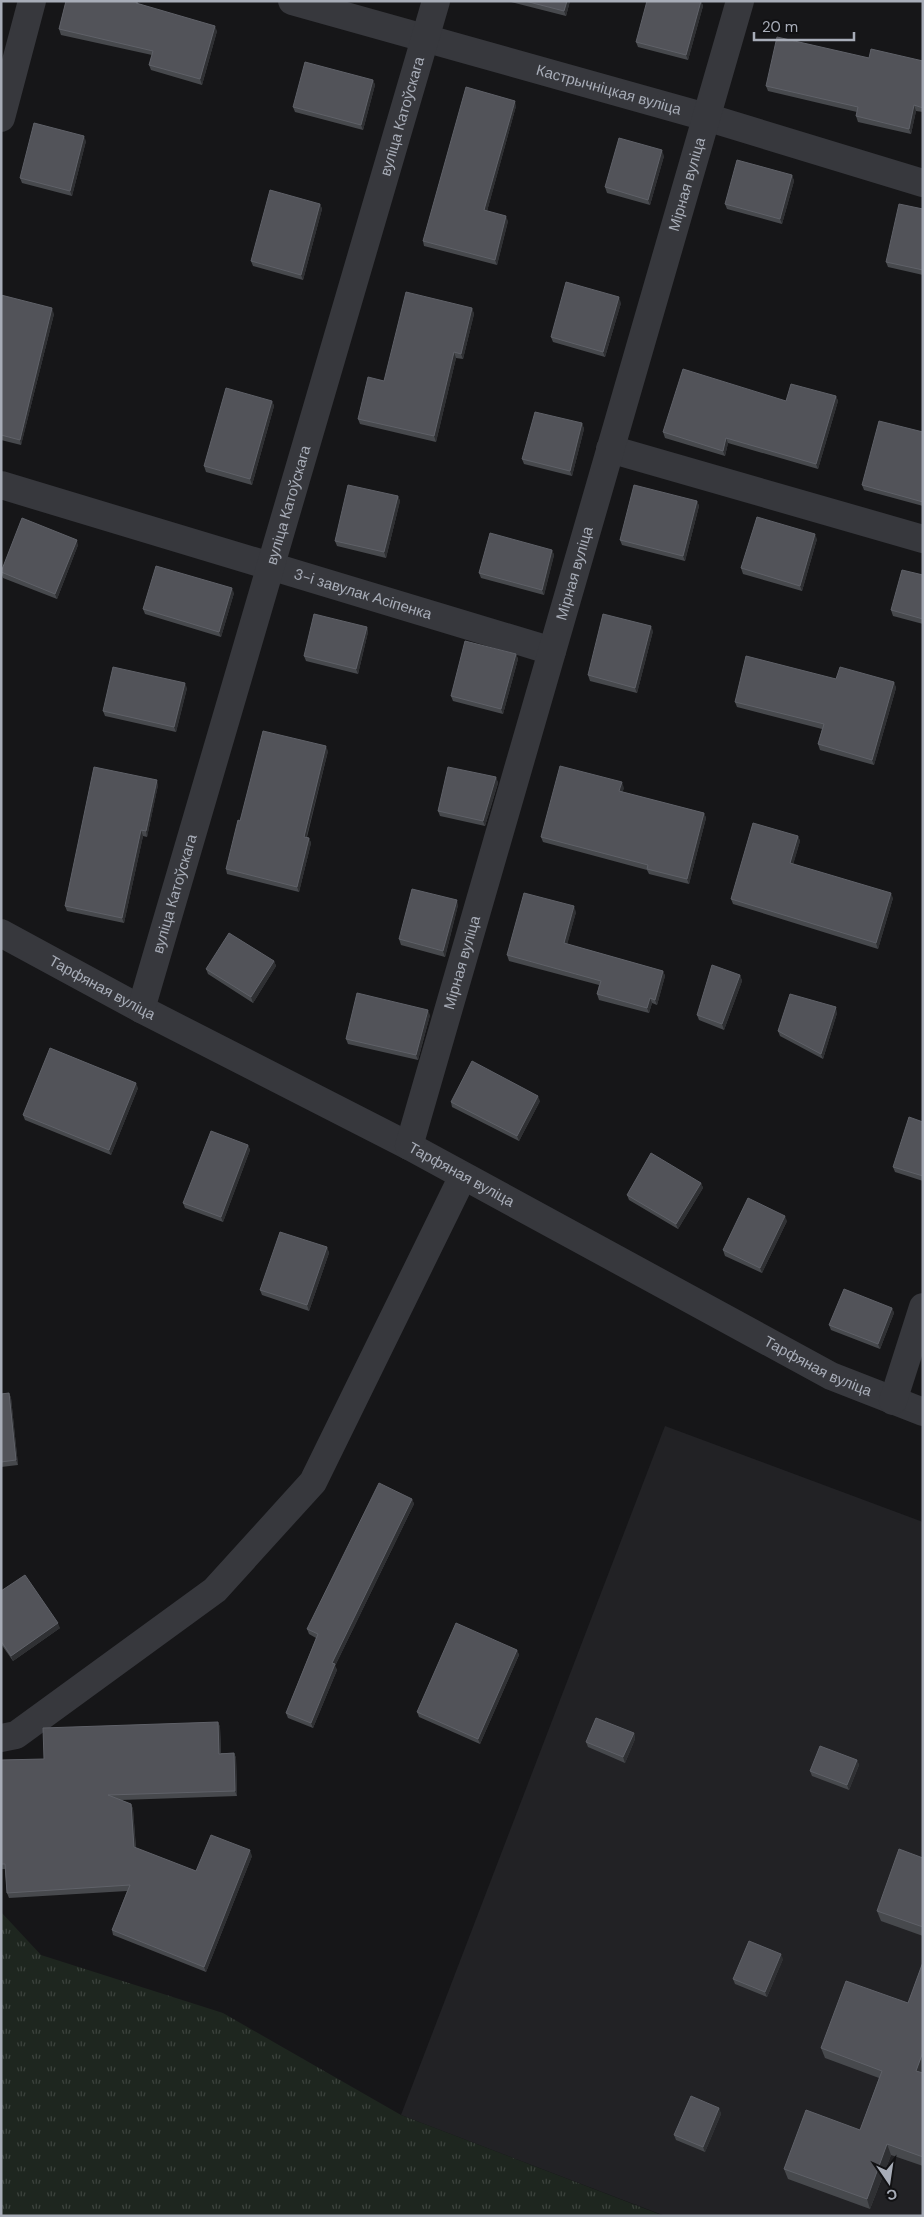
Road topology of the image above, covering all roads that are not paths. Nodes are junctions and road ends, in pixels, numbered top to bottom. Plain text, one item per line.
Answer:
1 (32, 1) edge
2 (292, 1) edge
3 (436, 1) edge
4 (740, 1) edge
5 (426, 38) junction
6 (706, 117) junction
7 (1, 118) edge
8 (923, 183) edge
9 (610, 449) junction
10 (1, 485) edge
11 (923, 539) edge
12 (271, 566) junction
13 (552, 651) junction
14 (1, 933) edge
15 (141, 1009) junction
16 (410, 1146) junction
17 (463, 1176) junction
18 (923, 1307) edge
19 (893, 1401) junction
20 (923, 1412) edge
21 (1, 1738) edge

1 - 7 street
2 - 5 street, Кастрычніцкая вуліца
3 - 5 street, вуліца Катоўскага
4 - 6 street, Мірная вуліца
5 - 6 street, Кастрычніцкая вуліца
5 - 12 street, вуліца Катоўскага
6 - 8 street, Кастрычніцкая вуліца
6 - 9 street, Мірная вуліца
9 - 11 street
9 - 13 street, Мірная вуліца
10 - 12 street, 3-і завулак Асіпенка
12 - 13 street, 3-і завулак Асіпенка
12 - 15 street, вуліца Катоўскага
13 - 16 street, Мірная вуліца
14 - 15 street, Тарфяная вуліца
15 - 16 street, Тарфяная вуліца
16 - 17 street, Тарфяная вуліца
17 - 19 street, Тарфяная вуліца
17 - 21 street
18 - 19 street
19 - 20 street, Тарфяная вуліца

